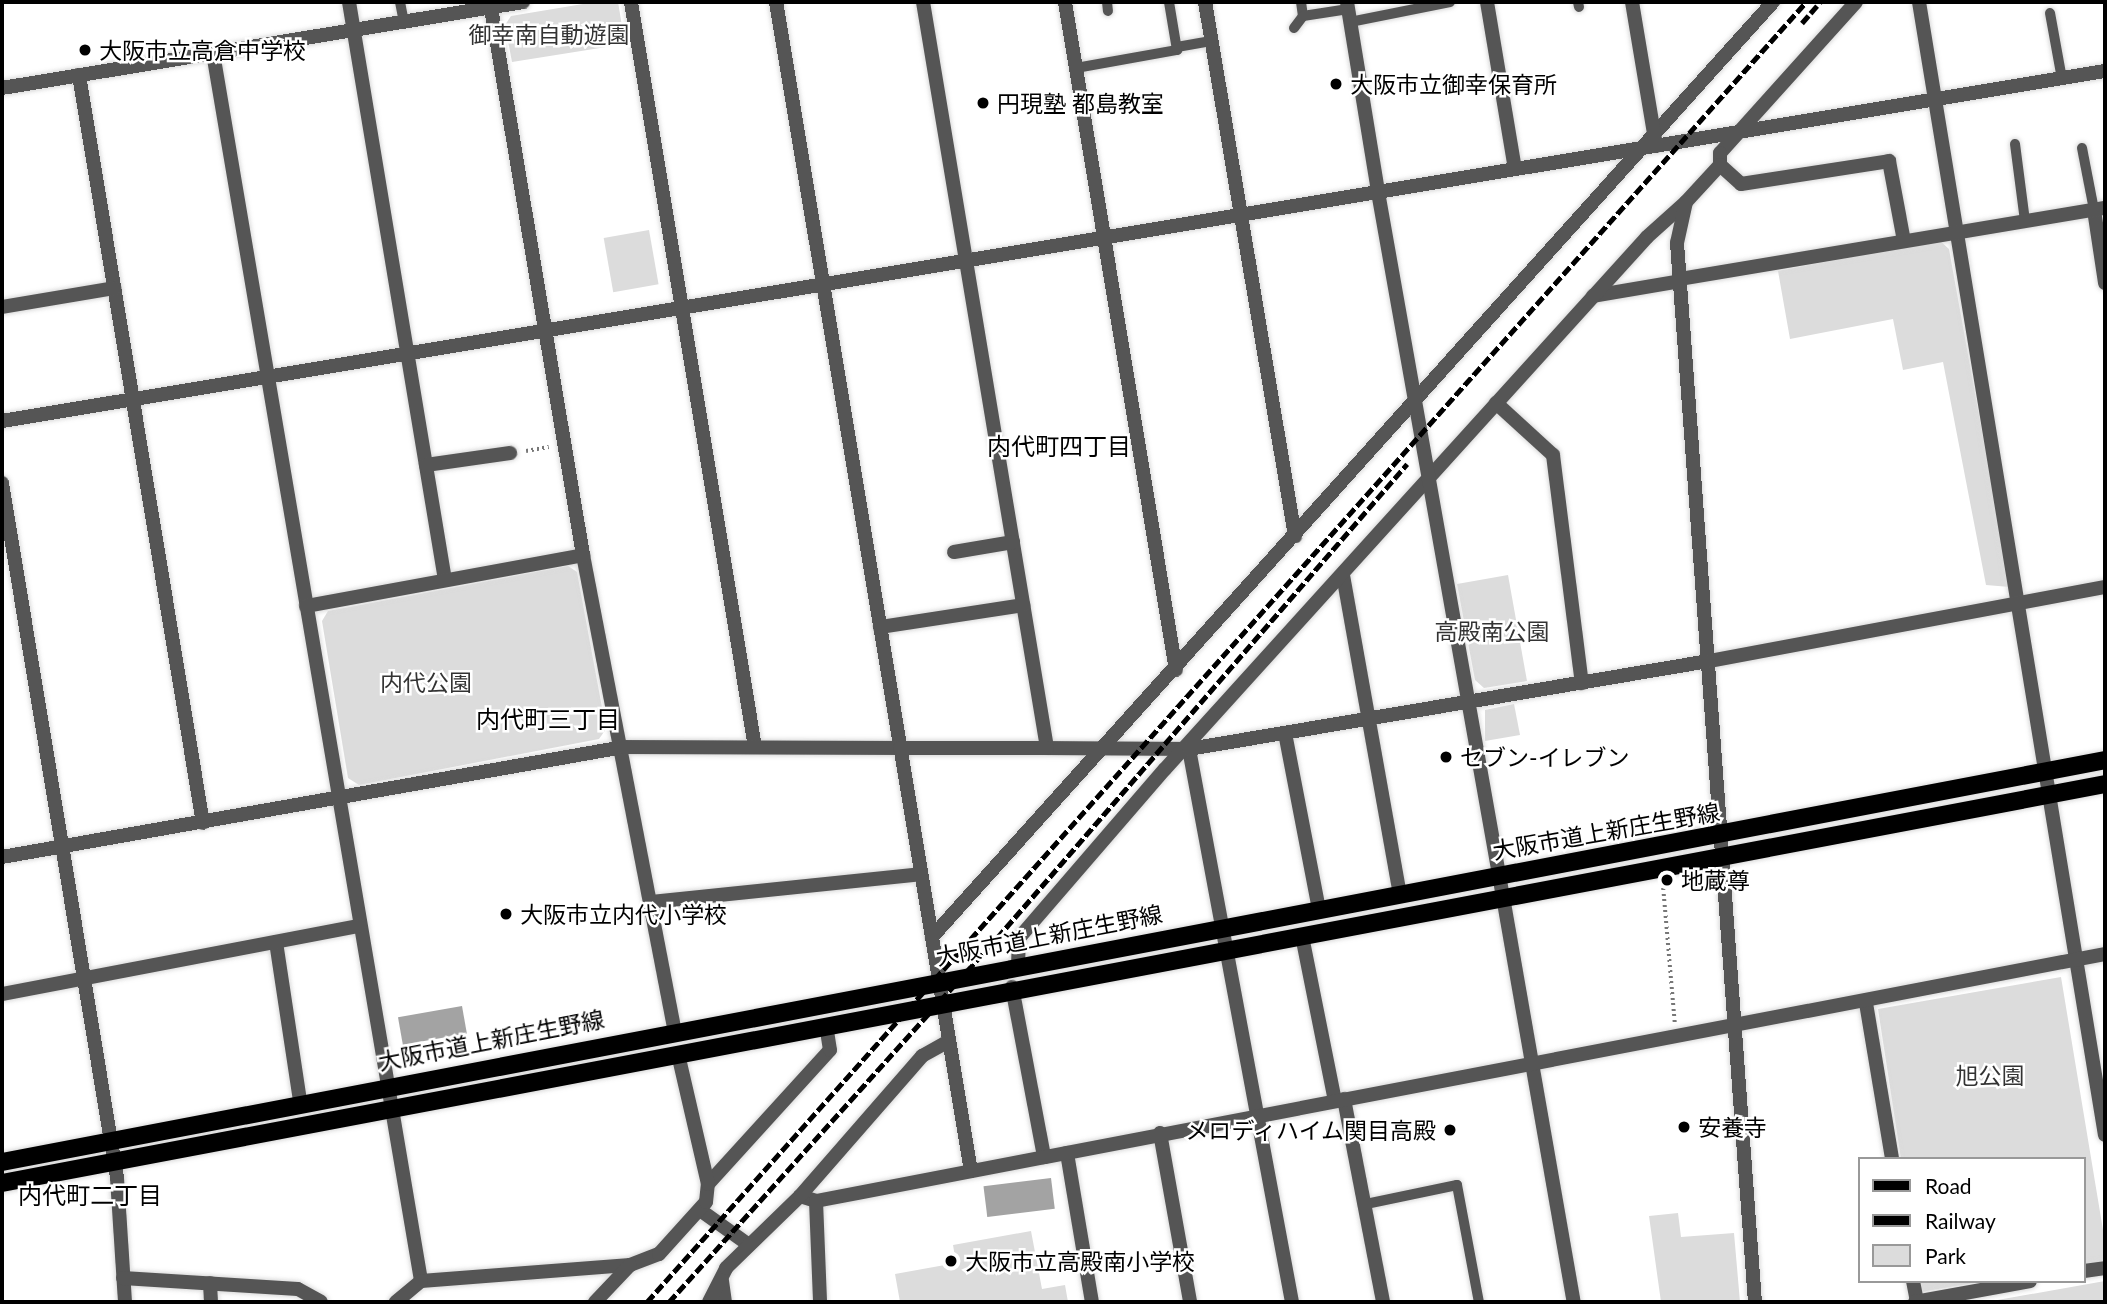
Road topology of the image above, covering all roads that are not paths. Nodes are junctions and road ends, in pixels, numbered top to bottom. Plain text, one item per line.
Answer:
1 (349, 2) edge
2 (400, 2) edge
3 (523, 2) edge
4 (631, 2) edge
5 (776, 2) edge
6 (923, 2) edge
7 (1065, 2) edge
8 (1169, 2) edge
9 (1205, 2) edge
10 (1301, 2) edge
11 (1450, 2) edge
12 (1487, 2) edge
13 (1632, 2) edge
14 (1773, 2) edge
15 (1856, 2) edge
16 (1919, 2) edge
17 (491, 4) edge
18 (1348, 11) edge
19 (2050, 13) dead end
20 (1303, 16) junction
21 (404, 22) junction
22 (1294, 28) dead end
23 (354, 30) junction
24 (1212, 41) junction
25 (1177, 47) junction
26 (213, 53) junction
27 (1076, 68) junction
28 (2105, 71) edge
29 (79, 75) junction
30 (2062, 79) junction
31 (2, 88) edge
32 (1936, 100) junction
33 (1739, 132) junction
34 (1651, 143) junction
35 (2015, 144) dead end
36 (2082, 148) dead end
37 (1720, 165) junction
38 (1515, 169) junction
39 (1378, 192) junction
40 (1686, 202) junction
41 (2100, 209) edge
42 (1241, 215) junction
43 (2025, 221) junction
44 (1957, 233) junction
45 (1104, 238) junction
46 (1904, 241) junction
47 (966, 261) junction
48 (1681, 280) junction
49 (2105, 283) edge
50 (823, 285) junction
51 (114, 288) junction
52 (1593, 296) junction
53 (2, 307) edge
54 (681, 308) junction
55 (543, 331) junction
56 (408, 354) junction
57 (267, 377) junction
58 (133, 399) junction
59 (1413, 403) junction
60 (1496, 403) junction
61 (2, 421) edge
62 (510, 453) road end
63 (426, 466) junction
64 (1426, 480) junction
65 (2, 483) edge
66 (1295, 536) junction
67 (1013, 542) junction
68 (954, 552) dead end
69 (583, 555) junction
70 (1343, 575) junction
71 (445, 580) junction
72 (2105, 587) edge
73 (2016, 604) junction
74 (1023, 605) junction
75 (306, 606) junction
76 (880, 627) junction
77 (1709, 661) junction
78 (1176, 670) junction
79 (1582, 683) junction
80 (1466, 702) junction
81 (1368, 719) junction
82 (1285, 733) junction
83 (623, 747) junction
84 (755, 747) junction
85 (900, 748) junction
86 (1047, 748) junction
87 (1106, 748) junction
88 (1189, 749) junction
89 (2105, 760) edge
90 (2047, 771) junction
91 (2105, 783) edge
92 (2051, 794) junction
93 (338, 801) junction
94 (203, 823) junction
95 (1721, 835) junction
96 (62, 847) junction
97 (1723, 855) junction
98 (2, 857) edge
99 (921, 874) junction
100 (1498, 875) junction
101 (1400, 894) junction
102 (1503, 897) junction
103 (652, 902) junction
104 (1320, 909) junction
105 (359, 926) junction
106 (1224, 927) junction
107 (1302, 936) junction
108 (932, 937) junction
109 (276, 942) junction
110 (1227, 950) junction
111 (2105, 954) edge
112 (2075, 960) junction
113 (1018, 966) junction
114 (84, 979) junction
115 (939, 981) junction
116 (1012, 987) junction
117 (2, 994) edge
118 (943, 1003) junction
119 (1866, 1003) junction
120 (1737, 1024) junction
121 (826, 1025) junction
122 (676, 1031) junction
123 (949, 1041) junction
124 (678, 1054) junction
125 (1534, 1062) junction
126 (386, 1085) junction
127 (1339, 1100) junction
128 (300, 1101) junction
129 (392, 1108) junction
130 (1257, 1116) junction
131 (1160, 1133) junction
132 (2105, 1135) edge
133 (111, 1141) junction
134 (1067, 1153) junction
135 (1044, 1157) junction
136 (1892, 1157) edge
137 (114, 1160) junction
138 (2, 1162) edge
139 (971, 1171) junction
140 (2, 1183) edge
141 (708, 1184) junction
142 (800, 1196) junction
143 (816, 1201) junction
144 (1366, 1204) junction
145 (699, 1210) junction
146 (749, 1245) junction
147 (630, 1265) junction
148 (2105, 1268) edge
149 (2086, 1271) edge
150 (124, 1278) junction
151 (421, 1281) junction
152 (722, 1281) junction
153 (210, 1283) junction
154 (1913, 1283) edge
155 (2019, 1283) edge
156 (125, 1302) edge
157 (211, 1302) edge
158 (321, 1302) edge
159 (396, 1302) edge
160 (595, 1302) edge
161 (709, 1302) edge
162 (724, 1302) edge
163 (820, 1302) edge
164 (1092, 1302) edge
165 (1190, 1302) edge
166 (1293, 1302) edge
167 (1383, 1302) edge
168 (1479, 1302) edge
169 (1574, 1302) edge
170 (1755, 1302) edge
171 (1916, 1302) edge

1 - 23 street
2 - 21 lane
3 - 17 street
4 - 54 street
5 - 50 street
6 - 47 street
7 - 27 street
8 - 25 lane
9 - 24 street
10 - 20 lane
11 - 18 lane
12 - 38 street
13 - 34 street
14 - 34 street
15 - 33 street
16 - 32 street
17 - 21 street
17 - 55 street
18 - 20 lane
18 - 39 street
19 - 30 lane
20 - 22 lane
21 - 23 street
23 - 26 street
23 - 56 street
24 - 25 lane
24 - 42 street
25 - 27 lane
26 - 29 street
26 - 57 street
27 - 45 street
28 - 30 street
29 - 31 street
29 - 51 street
30 - 32 street
32 - 33 street
32 - 44 street
33 - 34 street
33 - 37 street
34 - 38 street
34 - 59 street
35 - 43 lane
36 - 41 lane
37 - 40 street
37 - 46 street
38 - 39 street
39 - 42 street
39 - 59 street
40 - 48 street
40 - 52 street
41 - 43 street
41 - 49 street
42 - 45 street
42 - 66 street
43 - 44 street
44 - 46 street
44 - 73 street
45 - 47 street
45 - 78 street
46 - 48 street
47 - 50 street
47 - 67 street
48 - 52 street
48 - 77 street
50 - 54 street
50 - 76 street
51 - 53 street
51 - 58 street
52 - 60 street
54 - 55 street
54 - 84 street
55 - 56 street
55 - 69 street
56 - 57 street
56 - 63 street
57 - 58 street
57 - 75 street
58 - 61 street
58 - 94 street
59 - 64 street
59 - 66 street
60 - 64 street
60 - 79 street
62 - 63 street
63 - 71 street
64 - 70 street
64 - 80 street
65 - 96 street
66 - 78 street
67 - 68 street
67 - 74 street
69 - 71 street
69 - 83 street
70 - 81 street
70 - 88 street
71 - 75 street
72 - 73 street
73 - 77 street
73 - 90 street
74 - 76 street
74 - 86 street
75 - 93 street
76 - 85 street
77 - 79 street
77 - 95 street
78 - 87 street
79 - 80 street
80 - 81 street
80 - 100 street
81 - 82 street
81 - 101 street
82 - 88 street
82 - 104 street
83 - 84 street
83 - 93 street
83 - 103 street
84 - 85 street
85 - 86 street
85 - 99 street
86 - 87 street
87 - 88 street
87 - 108 street
88 - 106 street
88 - 113 street
89 - 90 main road, 大阪市道上新庄生野線
90 - 92 street
90 - 95 main road, 大阪市道上新庄生野線
91 - 92 main road, 大阪市道上新庄生野線
92 - 97 main road, 大阪市道上新庄生野線
92 - 112 street
93 - 94 street
93 - 105 street
94 - 96 street
95 - 97 street
95 - 100 main road, 大阪市道上新庄生野線
96 - 98 street
96 - 114 street
97 - 102 main road, 大阪市道上新庄生野線
97 - 120 street
99 - 103 street
99 - 108 street
100 - 101 main road, 大阪市道上新庄生野線
100 - 102 street
101 - 104 main road, 大阪市道上新庄生野線
102 - 107 main road, 大阪市道上新庄生野線
102 - 125 street
103 - 122 street
104 - 106 main road, 大阪市道上新庄生野線
105 - 109 street
105 - 126 street
106 - 110 street
106 - 113 main road, 大阪市道上新庄生野線
107 - 110 main road, 大阪市道上新庄生野線
107 - 127 street
108 - 115 street
109 - 114 street
109 - 128 street
110 - 116 main road, 大阪市道上新庄生野線
110 - 130 street
111 - 112 street
112 - 119 street
112 - 132 street
113 - 115 main road, 大阪市道上新庄生野線
114 - 117 street
114 - 133 street
115 - 118 street
115 - 122 main road, 大阪市道上新庄生野線
116 - 118 main road, 大阪市道上新庄生野線
116 - 135 street
118 - 121 main road, 大阪市道上新庄生野線
118 - 123 street
119 - 120 street
119 - 136 street
120 - 125 street
120 - 170 street
121 - 124 main road, 大阪市道上新庄生野線
121 - 141 street
122 - 126 main road, 大阪市道上新庄生野線
123 - 139 street
123 - 142 street
124 - 129 main road, 大阪市道上新庄生野線
124 - 141 street
125 - 127 street
125 - 169 street
126 - 128 main road, 大阪市道上新庄生野線
126 - 129 street
127 - 130 street
127 - 144 street
128 - 133 main road, 大阪市道上新庄生野線
129 - 137 main road, 大阪市道上新庄生野線
129 - 151 street
130 - 131 street
130 - 166 street
131 - 134 street
131 - 165 street
133 - 137 street
133 - 138 main road, 大阪市道上新庄生野線
134 - 135 street
134 - 164 street
135 - 139 street
137 - 140 main road, 大阪市道上新庄生野線
137 - 150 street
139 - 143 street
141 - 145 street
142 - 143 street
142 - 146 street
143 - 163 street
144 - 167 street
144 - 168 lane
145 - 146 street
145 - 147 street
146 - 152 street
147 - 151 street
147 - 160 street
148 - 149 street
150 - 153 street
150 - 156 street
151 - 159 street
152 - 161 street
152 - 162 street
153 - 157 street
153 - 158 street
154 - 171 street
155 - 171 street

